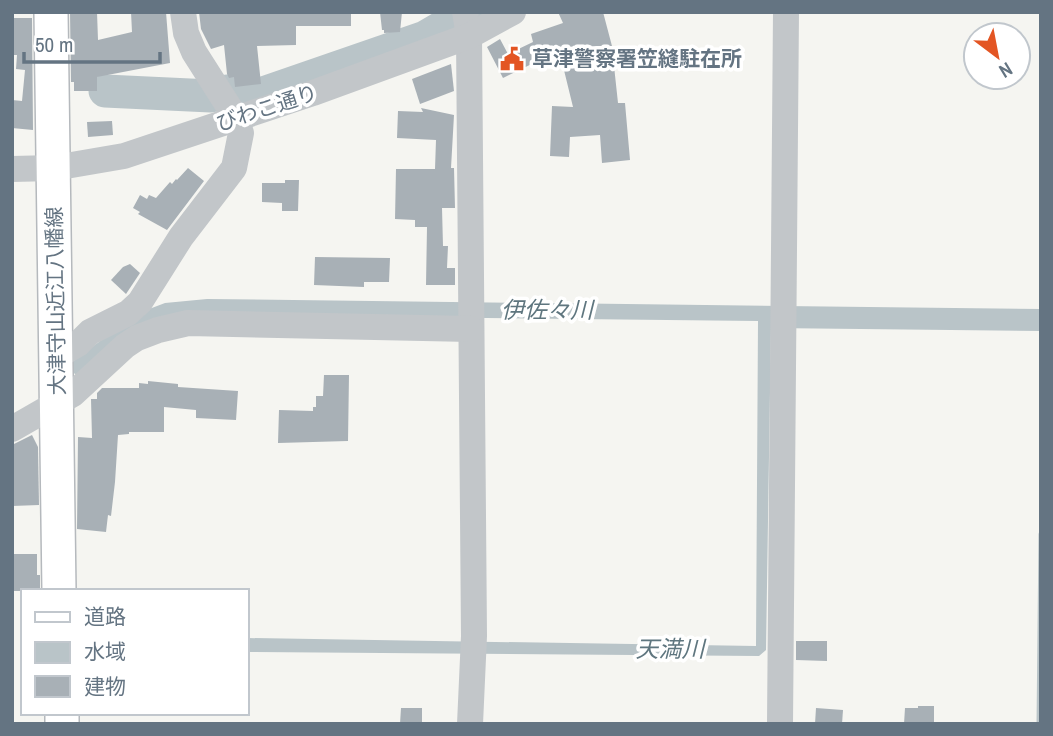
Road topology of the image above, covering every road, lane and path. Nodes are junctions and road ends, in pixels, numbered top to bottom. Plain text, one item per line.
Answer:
1 (51, 12) edge
2 (183, 12) edge
3 (513, 12) edge
4 (786, 12) edge
5 (467, 24) edge
6 (236, 118) junction
7 (54, 168) junction
8 (12, 169) edge
9 (471, 318) junction
10 (117, 334) junction
11 (57, 356) junction
12 (57, 405) junction
13 (12, 429) edge
14 (59, 589) edge
15 (470, 724) edge
16 (780, 724) edge

1 - 7 main road, 大津守山近江八幡線
2 - 6 street
3 - 5 street, びわこ通り
4 - 16 street
5 - 6 street, びわこ通り
5 - 9 street
6 - 7 street, びわこ通り
6 - 10 street
7 - 8 street, びわこ通り
7 - 11 main road, 大津守山近江八幡線
9 - 10 street
9 - 15 street
10 - 11 street
10 - 12 street
11 - 12 main road, 大津守山近江八幡線
12 - 13 street
12 - 14 main road, 大津守山近江八幡線

